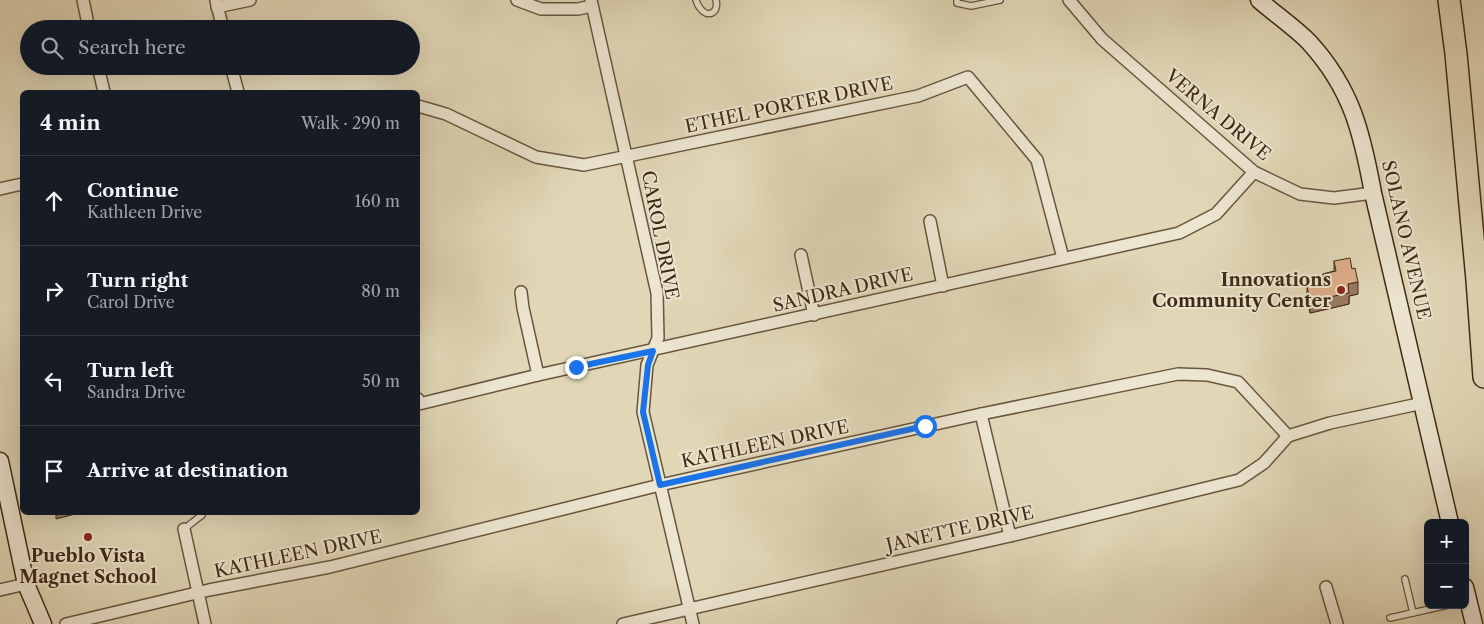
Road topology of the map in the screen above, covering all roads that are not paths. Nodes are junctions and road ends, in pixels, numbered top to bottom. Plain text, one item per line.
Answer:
1 (83, 0) edge
2 (250, 0) edge
3 (517, 0) edge
4 (696, 0) edge
5 (716, 0) edge
6 (1000, 0) edge
7 (1069, 0) edge
8 (1259, 0) edge
9 (1449, 0) edge
10 (957, 2) edge
11 (592, 3) edge
12 (217, 4) edge
13 (87, 20) edge
14 (221, 20) edge
15 (100, 75) edge
16 (233, 75) edge
17 (104, 90) edge
18 (237, 90) edge
19 (420, 107) edge
20 (626, 157) junction
21 (1254, 172) junction
22 (20, 184) edge
23 (0, 189) edge
24 (1373, 193) junction
25 (930, 221) dead end
26 (801, 255) dead end
27 (1063, 258) junction
28 (943, 286) junction
29 (521, 292) dead end
30 (814, 315) junction
31 (653, 351) junction
32 (538, 375) junction
33 (1484, 377) edge
34 (420, 401) edge
35 (1423, 403) junction
36 (982, 414) junction
37 (1288, 436) junction
38 (0, 461) edge
39 (660, 485) junction
40 (202, 515) edge
41 (1449, 519) edge
42 (184, 529) joint
43 (1010, 536) junction
44 (1405, 580) dead end
45 (26, 584) junction
46 (1326, 587) dead end
47 (0, 590) edge
48 (198, 593) junction
49 (1469, 607) edge
50 (690, 609) junction
51 (1430, 609) edge
52 (1413, 613) junction
53 (1390, 618) dead end
54 (43, 624) edge
55 (66, 624) edge
56 (204, 624) edge
57 (623, 624) edge
58 (693, 624) edge
59 (1337, 624) edge
60 (1474, 624) edge

1 - 13 street
2 - 12 street
3 - 11 street
4 - 5 lane
6 - 10 lane
7 - 21 street, VERNA DRIVE
8 - 24 street, SOLANO AVENUE
9 - 33 highway
11 - 20 street, CAROL DRIVE
12 - 14 street
15 - 17 street
16 - 18 street
19 - 20 street, ETHEL PORTER DRIVE
20 - 27 street, ETHEL PORTER DRIVE
20 - 31 street, CAROL DRIVE
21 - 24 street, VERNA DRIVE
21 - 27 street, SANDRA DRIVE
22 - 23 street
24 - 35 street, SOLANO AVENUE
25 - 28 street
26 - 30 street
27 - 28 street, SANDRA DRIVE
28 - 30 street, SANDRA DRIVE
29 - 32 street
30 - 31 street, SANDRA DRIVE
31 - 32 street, SANDRA DRIVE
31 - 39 street, CAROL DRIVE
32 - 34 street, SANDRA DRIVE
35 - 37 street
35 - 41 street, SOLANO AVENUE
36 - 37 street, KATHLEEN DRIVE
36 - 39 street, KATHLEEN DRIVE
36 - 43 street
37 - 43 street, JANETTE DRIVE
38 - 45 street
39 - 48 street, KATHLEEN DRIVE
39 - 50 street, CAROL DRIVE
40 - 42 lane
42 - 48 street
43 - 50 street, JANETTE DRIVE
44 - 52 lane
45 - 47 street
45 - 54 street
46 - 59 street
48 - 55 street, KATHLEEN DRIVE
48 - 56 street
49 - 60 street
50 - 57 street, JANETTE DRIVE
50 - 58 street, CAROL DRIVE
51 - 52 lane
52 - 53 lane

